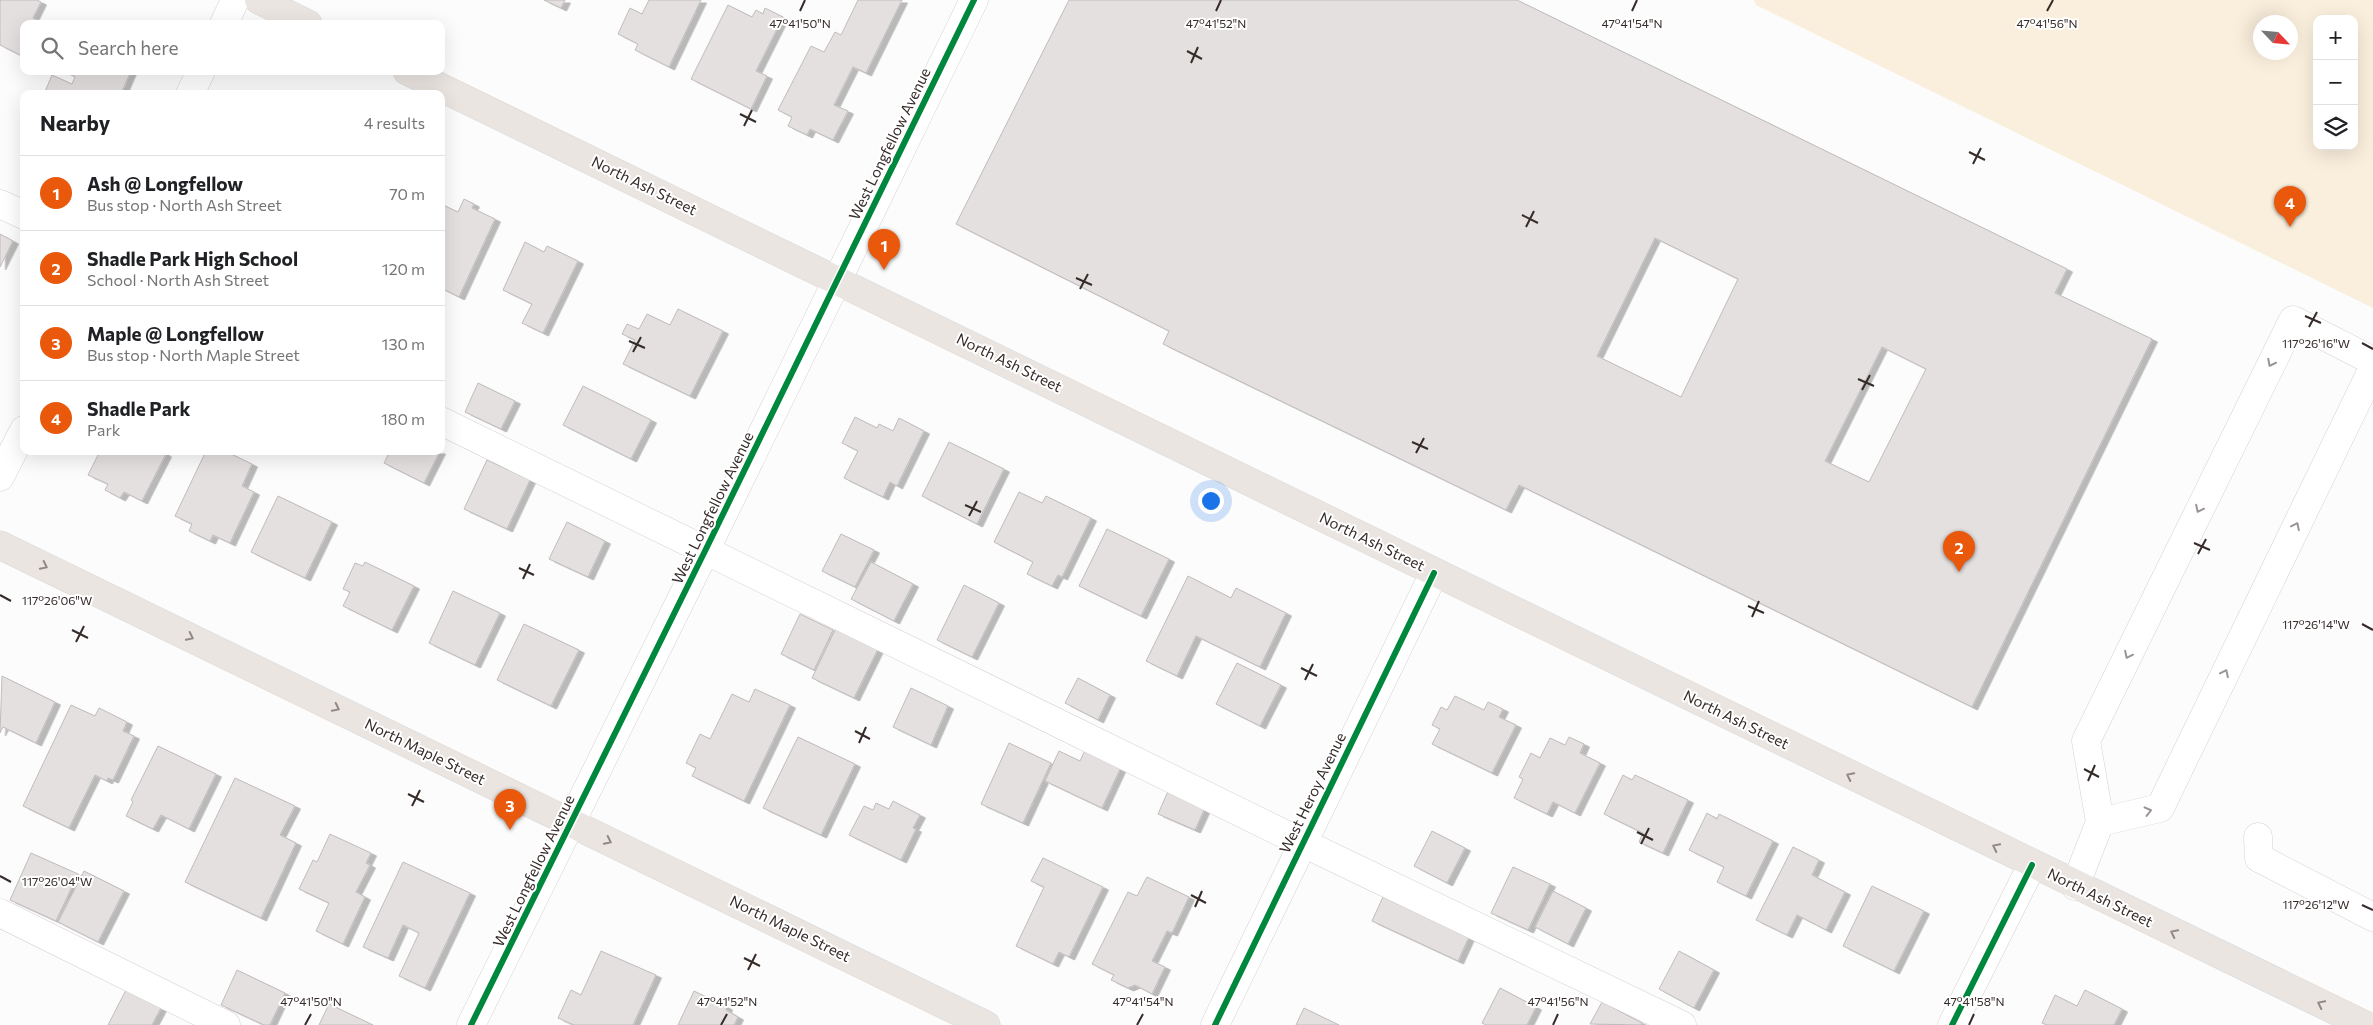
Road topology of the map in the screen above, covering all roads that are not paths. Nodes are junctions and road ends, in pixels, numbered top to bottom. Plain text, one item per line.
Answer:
1 (236, 0) edge
2 (259, 0) edge
3 (974, 0) edge
4 (226, 20) edge
5 (300, 20) edge
6 (199, 75) edge
7 (415, 75) edge
8 (192, 90) edge
9 (0, 204) edge
10 (20, 213) edge
11 (838, 279) junction
12 (2373, 361) edge
13 (2373, 368) edge
14 (445, 423) edge
15 (20, 438) edge
16 (0, 477) edge
17 (0, 545) edge
18 (705, 551) junction
19 (1434, 573) junction
20 (2100, 822) junction
21 (571, 823) junction
22 (2258, 837) dead end
23 (1303, 843) junction
24 (2032, 865) junction
25 (2075, 886) junction
26 (0, 913) edge
27 (2373, 917) edge
28 (226, 1025) edge
29 (471, 1025) edge
30 (986, 1025) edge
31 (1215, 1025) edge
32 (1682, 1025) edge
33 (1952, 1025) edge
34 (2364, 1025) edge

1 - 4 street
2 - 5 main road
3 - 11 street, West Longfellow Avenue
6 - 8 street
7 - 11 main road, North Ash Street
9 - 10 street
11 - 18 street, West Longfellow Avenue
11 - 19 main road, North Ash Street
12 -> 20 street
20 -> 13 street
14 - 18 street
15 - 16 street
17 -> 21 main road, North Maple Street
18 - 21 street, West Longfellow Avenue
18 - 23 street
19 - 23 street, West Heroy Avenue
24 -> 19 main road, North Ash Street
20 - 25 street
21 - 29 street, West Longfellow Avenue
21 -> 30 main road, North Maple Street
22 - 27 street
23 - 31 street, West Heroy Avenue
23 - 32 street
24 - 25 main road, North Ash Street
24 - 33 street
34 -> 25 main road, North Ash Street
26 - 28 street

